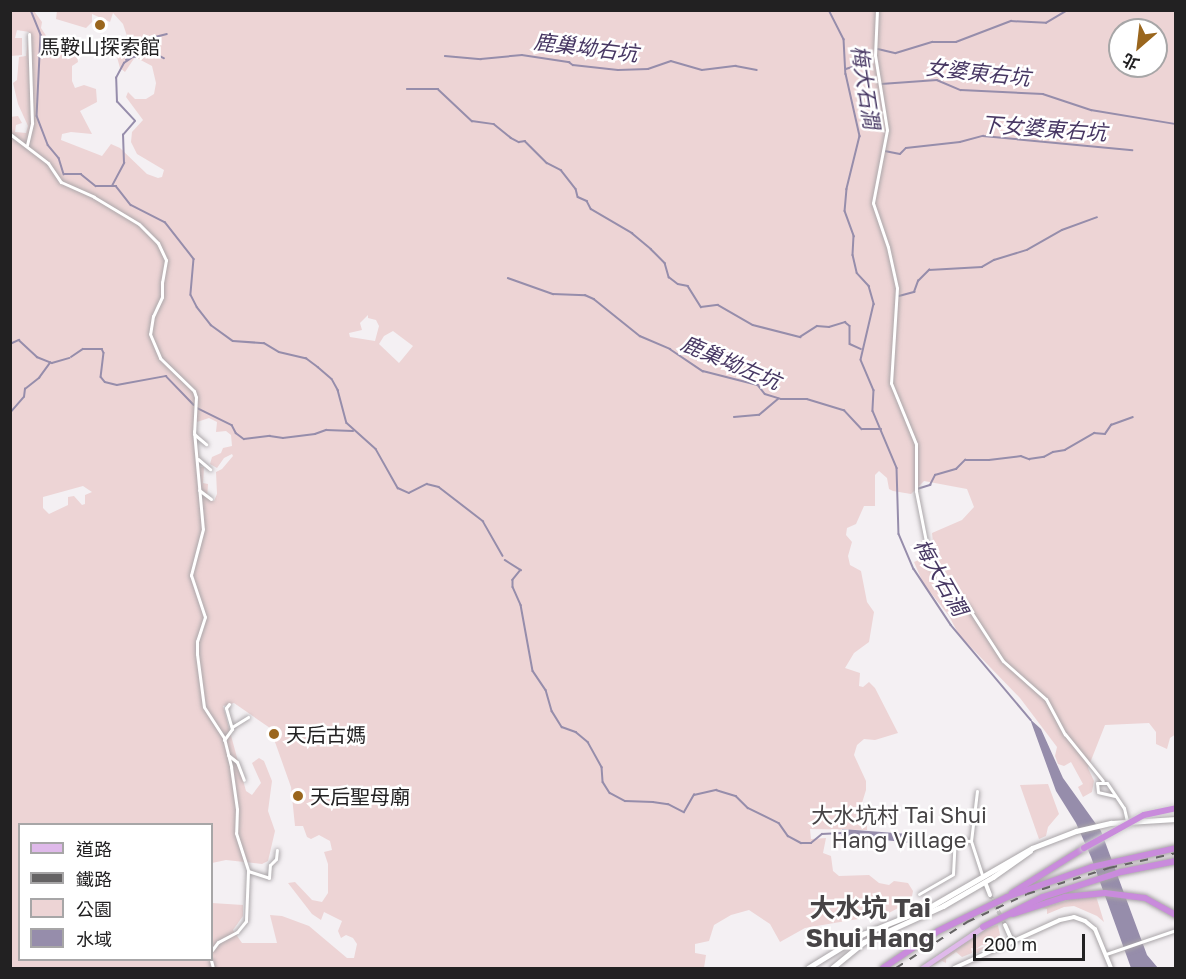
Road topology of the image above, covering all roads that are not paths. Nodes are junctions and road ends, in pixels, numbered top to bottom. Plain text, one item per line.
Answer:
1 (877, 10) edge
2 (29, 34) dead end
3 (10, 134) edge
4 (26, 146) junction
5 (194, 434) junction
6 (206, 444) dead end
7 (198, 459) junction
8 (210, 469) dead end
9 (199, 490) junction
10 (211, 499) dead end
11 (229, 704) dead end
12 (248, 717) dead end
13 (232, 727) junction
14 (224, 740) junction
15 (228, 755) junction
16 (1091, 769) junction
17 (244, 780) dead end
18 (1103, 781) junction
19 (1108, 784) junction
20 (1096, 785) junction
21 (977, 791) dead end
22 (1102, 794) junction
23 (1115, 796) junction
24 (1176, 808) edge
25 (1176, 819) edge
26 (1127, 821) junction
27 (971, 841) junction
28 (1040, 845) junction
29 (1176, 848) edge
30 (277, 850) dead end
31 (1176, 861) edge
32 (248, 871) junction
33 (982, 875) junction
34 (985, 882) junction
35 (919, 894) dead end
36 (990, 895) tunnel mouth
37 (1007, 897) junction
38 (1176, 915) edge
39 (891, 925) junction
40 (1005, 925) tunnel mouth
41 (983, 927) junction
42 (1176, 930) edge
43 (1012, 941) junction
44 (213, 949) edge
45 (1106, 954) junction
46 (825, 957) junction
47 (808, 969) edge
48 (814, 969) edge
49 (832, 969) edge
50 (883, 969) edge
51 (922, 969) edge
52 (954, 969) edge
53 (1111, 969) edge

1 - 16 street
2 - 4 street
3 - 4 street
4 - 5 street
5 - 6 street
5 - 7 street
7 - 8 street
7 - 9 street
9 - 10 street
9 - 14 street
11 - 13 street
12 - 13 street
13 - 14 street
14 - 15 street
15 - 17 street
15 - 32 street
16 - 18 street
16 - 20 street
18 - 19 street
18 - 20 street
19 - 22 street
19 - 23 street
20 - 22 street
21 - 27 street
22 - 23 street
23 - 26 street
24 - 37 highway, bridge
25 - 26 main road
26 - 28 main road
27 - 33 street
27 - 35 street
28 - 33 main road
28 - 34 main road
29 - 37 highway
30 - 32 street
31 - 41 highway
32 - 44 street
33 - 34 main road
33 - 39 main road
34 - 36 street
34 - 39 main road
37 - 50 highway
38 - 41 highway
39 - 46 main road
39 - 49 main road
40 - 43 street
41 - 51 main road
42 - 45 street
43 - 45 street
43 - 52 street
45 - 53 street
46 - 47 main road
46 - 48 main road

